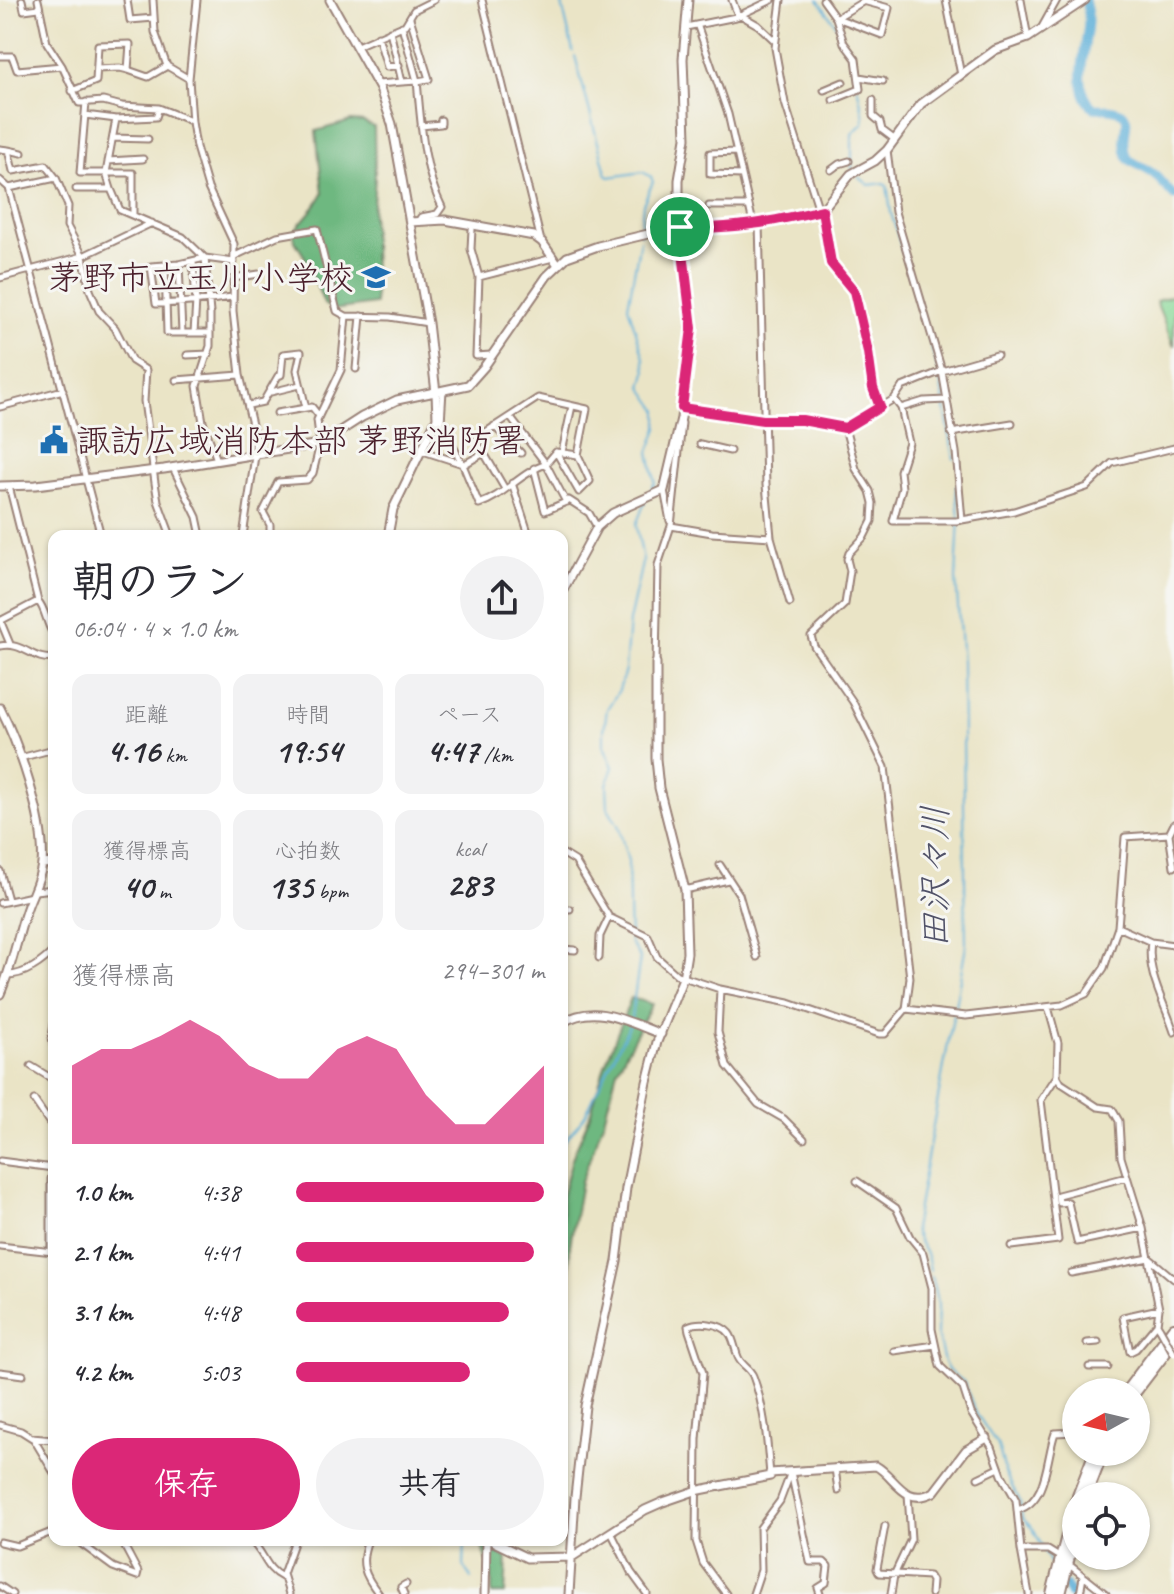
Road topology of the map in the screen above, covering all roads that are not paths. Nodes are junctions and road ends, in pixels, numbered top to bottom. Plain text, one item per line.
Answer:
1 (22, 0) edge
2 (38, 0) edge
3 (127, 0) edge
4 (153, 0) edge
5 (197, 0) edge
6 (330, 0) edge
7 (434, 0) edge
8 (482, 0) edge
9 (688, 0) edge
10 (732, 0) edge
11 (772, 0) edge
12 (781, 0) edge
13 (823, 0) edge
14 (864, 0) edge
15 (946, 0) edge
16 (1021, 0) edge
17 (1057, 0) edge
18 (1085, 0) edge
19 (39, 8) junction
20 (741, 15) junction
21 (154, 18) junction
22 (410, 18) junction
23 (836, 18) junction
24 (402, 26) junction
25 (686, 27) junction
26 (698, 27) junction
27 (1040, 30) junction
28 (390, 31) junction
29 (378, 36) junction
30 (1028, 38) junction
31 (775, 41) junction
32 (357, 46) junction
33 (409, 53) junction
34 (0, 56) edge
35 (397, 56) junction
36 (399, 65) junction
37 (62, 66) junction
38 (167, 66) junction
39 (97, 69) junction
40 (128, 70) junction
41 (961, 75) junction
42 (859, 77) junction
43 (189, 79) junction
44 (417, 81) junction
45 (883, 81) dead end
46 (402, 82) junction
47 (843, 82) dead end
48 (378, 84) junction
49 (824, 90) dead end
50 (72, 91) junction
51 (833, 100) dead end
52 (873, 100) dead end
53 (86, 102) junction
54 (159, 108) junction
55 (85, 115) junction
56 (116, 119) junction
57 (441, 120) dead end
58 (192, 122) junction
59 (421, 126) junction
60 (113, 138) junction
61 (148, 139) dead end
62 (894, 139) junction
63 (0, 149) edge
64 (8, 150) junction
65 (887, 150) junction
66 (737, 152) junction
67 (22, 153) dead end
68 (143, 159) dead end
69 (108, 161) junction
70 (849, 161) dead end
71 (831, 170) dead end
72 (106, 173) junction
73 (742, 175) junction
74 (56, 178) junction
75 (0, 180) edge
76 (9, 188) junction
77 (76, 189) dead end
78 (111, 189) junction
79 (709, 206) dead end
80 (748, 206) junction
81 (822, 210) junction
82 (133, 215) junction
83 (415, 221) junction
84 (153, 223) junction
85 (756, 223) junction
86 (680, 227) junction
87 (472, 229) dead end
88 (542, 242) junction
89 (83, 256) junction
90 (205, 258) junction
91 (234, 259) junction
92 (193, 261) junction
93 (555, 261) junction
94 (179, 264) junction
95 (165, 265) junction
96 (30, 270) junction
97 (259, 274) dead end
98 (479, 277) junction
99 (0, 278) edge
100 (233, 278) junction
101 (232, 297) junction
102 (196, 301) junction
103 (209, 301) junction
104 (183, 302) junction
105 (167, 303) junction
106 (346, 316) junction
107 (361, 316) junction
108 (428, 323) junction
109 (182, 333) junction
110 (194, 333) junction
111 (209, 333) junction
112 (209, 354) junction
113 (187, 355) dead end
114 (492, 355) junction
115 (997, 355) dead end
116 (356, 369) dead end
117 (940, 372) junction
118 (240, 375) junction
119 (200, 378) junction
120 (176, 380) dead end
121 (300, 385) junction
122 (63, 390) junction
123 (270, 392) junction
124 (440, 392) junction
125 (894, 399) junction
126 (944, 400) junction
127 (249, 405) junction
128 (572, 405) junction
129 (0, 407) edge
130 (880, 407) junction
131 (306, 408) junction
132 (901, 408) junction
133 (277, 413) dead end
134 (681, 413) junction
135 (319, 416) junction
136 (510, 417) junction
137 (763, 420) junction
138 (1012, 423) dead end
139 (494, 426) junction
140 (845, 428) junction
141 (951, 433) junction
142 (320, 444) junction
143 (700, 444) dead end
144 (1174, 448) edge
145 (423, 451) junction
146 (730, 451) dead end
147 (559, 452) junction
148 (484, 453) junction
149 (521, 453) dead end
150 (578, 455) junction
151 (255, 456) junction
152 (217, 461) junction
153 (462, 464) junction
154 (546, 464) junction
155 (173, 468) junction
156 (534, 468) junction
157 (153, 471) junction
158 (87, 478) junction
159 (512, 483) junction
160 (4, 486) edge
161 (505, 489) junction
162 (664, 490) junction
163 (566, 502) junction
164 (960, 520) junction
165 (671, 526) junction
166 (597, 527) junction
167 (100, 530) edge
168 (169, 530) edge
169 (200, 530) edge
170 (244, 530) edge
171 (270, 530) edge
172 (389, 530) edge
173 (528, 530) edge
174 (771, 537) junction
175 (568, 581) edge
176 (38, 601) junction
177 (790, 603) dead end
178 (0, 620) edge
179 (48, 626) edge
180 (10, 644) junction
181 (0, 646) edge
182 (48, 658) edge
183 (656, 663) joint
184 (0, 708) edge
185 (48, 751) edge
186 (20, 758) junction
187 (1174, 824) edge
188 (1169, 834) junction
189 (568, 855) edge
190 (42, 864) junction
191 (48, 864) edge
192 (720, 865) dead end
193 (1174, 867) edge
194 (0, 871) edge
195 (728, 880) junction
196 (48, 890) edge
197 (685, 890) junction
198 (34, 894) junction
199 (8, 900) junction
200 (0, 903) edge
201 (609, 917) junction
202 (1118, 927) junction
203 (1151, 942) junction
204 (1174, 945) edge
205 (568, 949) edge
206 (575, 950) dead end
207 (48, 957) edge
208 (757, 957) dead end
209 (599, 958) dead end
210 (8, 975) junction
211 (683, 978) junction
212 (720, 989) junction
213 (0, 994) edge
214 (1048, 1007) junction
215 (906, 1009) junction
216 (568, 1021) edge
217 (1174, 1032) edge
218 (661, 1034) junction
219 (31, 1066) dead end
220 (48, 1076) edge
221 (1057, 1076) junction
222 (34, 1100) dead end
223 (48, 1121) edge
224 (804, 1139) dead end
225 (0, 1161) edge
226 (48, 1167) edge
227 (1127, 1177) junction
228 (857, 1181) dead end
229 (1143, 1228) junction
230 (0, 1246) edge
231 (1011, 1246) dead end
232 (48, 1252) edge
233 (1149, 1258) junction
234 (1071, 1273) dead end
235 (1174, 1279) edge
236 (1159, 1309) junction
237 (1158, 1327) junction
238 (1174, 1328) edge
239 (1174, 1341) edge
240 (1098, 1342) dead end
241 (1087, 1343) dead end
242 (935, 1345) junction
243 (894, 1351) dead end
244 (1174, 1354) edge
245 (1089, 1367) dead end
246 (1108, 1367) dead end
247 (0, 1372) edge
248 (23, 1375) dead end
249 (1136, 1378) edge
250 (1146, 1378) edge
251 (0, 1425) edge
252 (1062, 1433) edge
253 (32, 1438) junction
254 (987, 1438) junction
255 (48, 1439) edge
256 (48, 1463) edge
257 (835, 1467) junction
258 (999, 1468) junction
259 (791, 1472) junction
260 (770, 1474) junction
261 (978, 1478) dead end
262 (695, 1491) junction
263 (838, 1491) dead end
264 (908, 1494) junction
265 (1020, 1510) junction
266 (885, 1526) dead end
267 (611, 1532) junction
268 (48, 1533) edge
269 (0, 1542) edge
270 (84, 1546) edge
271 (124, 1546) edge
272 (257, 1546) edge
273 (293, 1546) edge
274 (366, 1546) edge
275 (488, 1546) edge
276 (501, 1546) edge
277 (1021, 1550) junction
278 (1056, 1555) dead end
279 (1062, 1556) edge
280 (572, 1557) junction
281 (1066, 1570) edge
282 (1076, 1570) edge
283 (894, 1575) junction
284 (1083, 1576) junction
285 (283, 1578) junction
286 (406, 1584) dead end
287 (0, 1586) edge
288 (12, 1594) edge
289 (289, 1594) edge
290 (379, 1594) edge
291 (404, 1594) edge
292 (485, 1594) edge
293 (569, 1594) edge
294 (647, 1594) edge
295 (726, 1594) edge
296 (753, 1594) edge
297 (820, 1594) edge
298 (891, 1594) edge
299 (931, 1594) edge
300 (1029, 1594) edge
301 (1052, 1594) edge
302 (1060, 1594) edge
303 (1080, 1594) edge
304 (1106, 1594) edge

1 - 19 street
2 - 19 street
3 - 21 street
4 - 21 street
5 - 43 street
6 - 32 street
7 - 22 street
8 - 88 street
9 - 25 street
10 - 20 street
11 - 20 street
12 - 31 street
13 - 23 street
14 - 23 street
14 - 23 street
15 - 41 street
16 - 30 street
17 - 27 street
18 - 27 street
19 - 37 street
20 - 26 street
20 - 31 street
21 - 38 street
22 - 24 street
22 - 44 street
23 - 42 street
24 - 28 street
24 - 33 street
25 - 26 street
25 - 86 street
26 - 66 street
27 - 30 street
28 - 29 street
28 - 35 street
29 - 32 street
29 - 36 street
30 - 41 street
31 - 81 street
32 - 48 street
33 - 35 street
33 - 44 street
34 - 37 street
35 - 36 street
36 - 46 street
37 - 50 street
38 - 40 street
38 - 43 street
39 - 40 street
39 - 40 street
39 - 50 street
41 - 62 street
42 - 45 street
42 - 51 street
43 - 58 street
44 - 46 street
44 - 59 street
46 - 48 street
47 - 49 street
48 - 83 street
50 - 53 street
52 - 62 street
53 - 54 street
53 - 55 street
54 - 56 street
54 - 58 street
55 - 56 street
55 - 72 street
56 - 60 street
57 - 59 street
58 - 91 street
59 - 83 street
60 - 61 street
60 - 69 street
62 - 65 street
63 - 64 street
64 - 67 street
64 - 74 street
65 - 81 street
65 - 117 street
66 - 73 street
66 - 73 street
68 - 69 street
69 - 72 street
70 - 71 street
72 - 78 street
72 - 82 street
73 - 80 street
74 - 76 street
74 - 89 street
75 - 76 street
76 - 96 street
77 - 78 street
78 - 82 street
79 - 80 street
80 - 85 street
81 - 85 street
81 - 130 street
82 - 84 street
83 - 88 street
83 - 108 street
84 - 89 street
84 - 90 street
85 - 86 street
85 - 137 street
86 - 93 street
86 - 134 street
87 - 98 street
88 - 93 street
89 - 96 street
89 - 157 street
90 - 91 street
90 - 92 street
90 - 103 street
91 - 100 street
91 - 106 street
92 - 94 street
92 - 102 street
93 - 98 street
93 - 114 street
94 - 95 street
94 - 104 street
95 - 105 street
95 - 105 street
96 - 99 street
96 - 122 street
97 - 100 street
98 - 114 street
100 - 101 street
101 - 103 street
101 - 118 street
102 - 103 street
102 - 104 street
102 - 110 street
103 - 111 street
104 - 105 street
104 - 109 street
105 - 109 street
106 - 107 street
106 - 135 street
107 - 108 street
107 - 116 street
108 - 124 street
109 - 110 street
110 - 111 street
111 - 112 street
112 - 113 street
112 - 119 street
114 - 124 street
115 - 117 street
117 - 125 street
117 - 126 street
118 - 119 street
118 - 127 street
119 - 120 street
119 - 152 street
121 - 123 street
121 - 123 street
121 - 131 street
122 - 129 street
122 - 158 street
123 - 127 street
124 - 142 street
124 - 145 street
124 - 153 street
125 - 130 street
125 - 132 street
126 - 132 street
126 - 141 street
127 - 151 street
128 - 136 street
128 - 147 street
128 - 150 street
130 - 140 street
131 - 133 street
131 - 135 street
132 - 164 street
134 - 137 street
134 - 162 street
134 - 165 street
135 - 142 street
136 - 139 street
136 - 154 street
137 - 140 street
137 - 174 street
138 - 141 street
139 - 148 street
139 - 149 street
140 - 215 street
141 - 164 street
142 - 151 street
142 - 171 street
143 - 146 street
144 - 164 street
145 - 153 street
145 - 172 street
147 - 150 street
147 - 150 street
147 - 154 street
148 - 153 street
148 - 161 street
151 - 152 street
151 - 170 street
152 - 155 street
153 - 161 street
154 - 156 street
154 - 163 street
155 - 157 street
155 - 169 street
156 - 159 street
156 - 163 street
157 - 158 street
157 - 168 street
158 - 160 street
158 - 167 street
159 - 161 street
159 - 173 street
160 - 176 street
162 - 165 street
162 - 166 street
163 - 166 street
165 - 174 street
165 - 183 street
166 - 175 street
174 - 177 street
176 - 178 street
176 - 179 street
178 - 180 street
180 - 181 street
180 - 182 street
183 - 197 street
184 - 186 street
185 - 186 street
186 - 190 street
187 - 188 street
188 - 193 street
188 - 202 street
189 - 201 street
190 - 191 street
190 - 198 street
192 - 195 street
194 - 199 street
195 - 197 street
195 - 208 street
196 - 198 street
197 - 211 street
198 - 199 street
198 - 210 street
199 - 200 street
201 - 209 street
201 - 211 street
202 - 203 street
202 - 214 street
203 - 204 street
203 - 217 street
205 - 206 street
207 - 210 street
210 - 213 street
211 - 212 street
211 - 218 street
212 - 215 street
212 - 224 street
214 - 215 street
214 - 221 street
216 - 218 street
218 - 280 street
219 - 220 street
221 - 227 street
221 - 231 street
222 - 223 street
225 - 226 street
227 - 229 street
227 - 229 street
228 - 242 street
229 - 233 street
230 - 232 street
233 - 234 street
233 - 235 street
233 - 236 street
236 - 237 street
236 - 237 street
237 - 244 street, bridge
238 - 249 highway
239 - 250 highway
240 - 241 street
242 - 243 street
242 - 254 street
245 - 246 street
247 - 248 street
251 - 253 street
252 - 265 street
253 - 255 street
253 - 256 street
254 - 258 street
254 - 264 street
257 - 259 street
257 - 263 street
257 - 264 street
258 - 261 street
258 - 265 street
259 - 260 street
259 - 296 street
259 - 297 street
260 - 262 street
260 - 262 street
262 - 267 street
262 - 295 street
264 - 283 street
265 - 277 street
266 - 283 street
267 - 280 street
267 - 294 street
268 - 269 street
270 - 271 street
272 - 285 street
273 - 285 street
274 - 290 street
275 - 292 street
276 - 280 street
277 - 278 street
277 - 300 street
279 - 301 highway
280 - 293 street
281 - 302 highway
282 - 284 street
283 - 298 street
283 - 299 street
284 - 303 street
284 - 304 street
285 - 289 street
286 - 291 street
287 - 288 street

